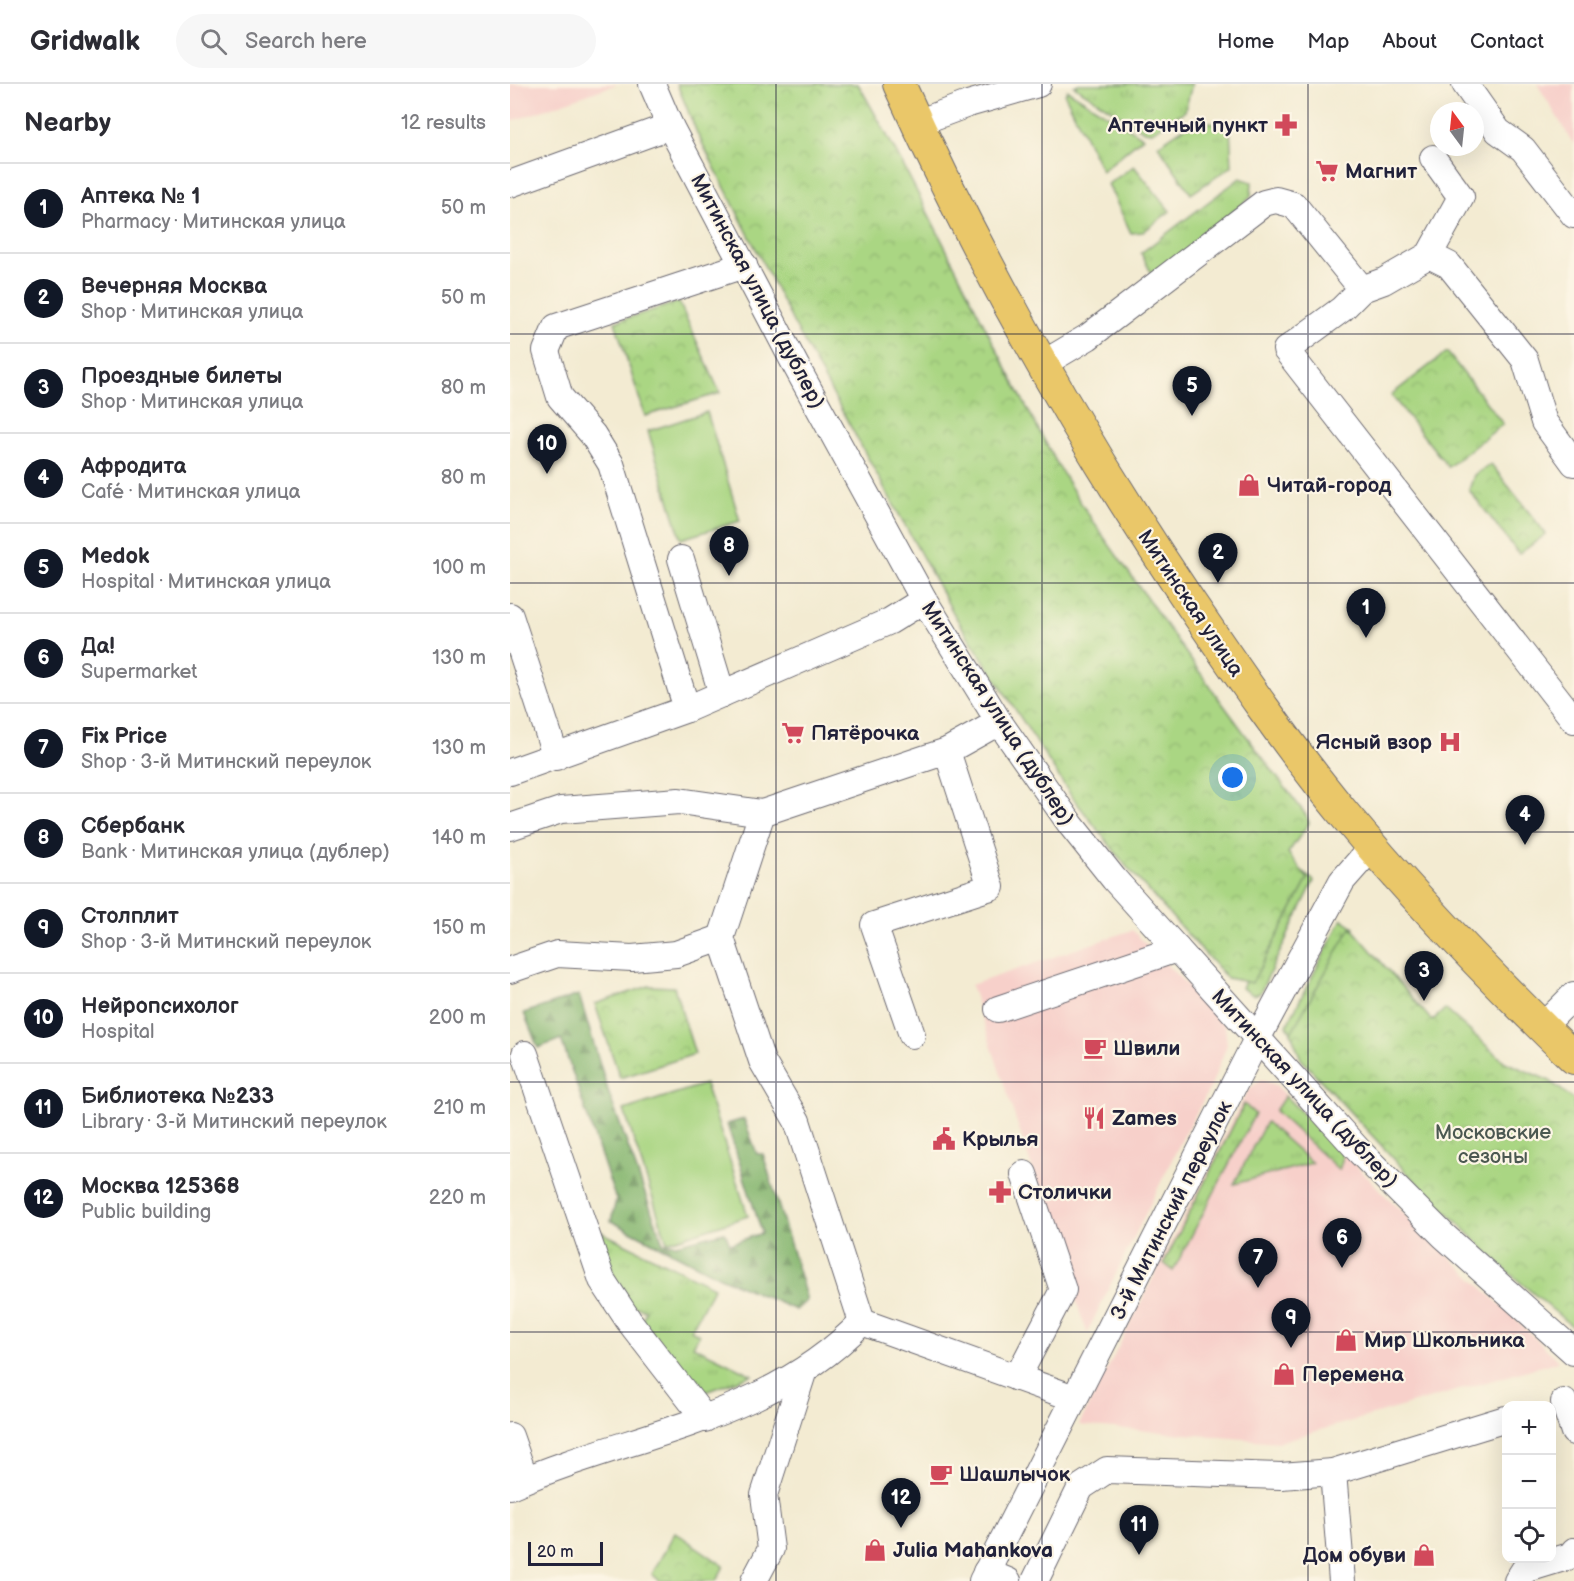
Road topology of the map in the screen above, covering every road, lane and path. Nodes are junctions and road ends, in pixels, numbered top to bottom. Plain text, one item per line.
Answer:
1 (652, 84) edge
2 (899, 84) edge
3 (1038, 84) edge
4 (1466, 84) edge
5 (917, 123) junction
6 (670, 126) junction
7 (1433, 158) dead end
8 (510, 184) edge
9 (1574, 214) edge
10 (1429, 255) junction
11 (744, 265) junction
12 (1362, 289) junction
13 (1041, 365) junction
14 (1574, 463) edge
15 (681, 559) dead end
16 (924, 600) junction
17 (510, 616) edge
18 (514, 643) edge
19 (722, 694) junction
20 (687, 709) junction
21 (1574, 720) edge
22 (999, 722) junction
23 (947, 751) junction
24 (556, 757) junction
25 (510, 772) edge
26 (762, 813) junction
27 (510, 827) edge
28 (1372, 846) junction
29 (721, 938) junction
30 (1177, 949) junction
31 (510, 970) edge
32 (1574, 995) edge
33 (998, 1010) dead end
34 (1542, 1027) junction
35 (912, 1035) dead end
36 (1258, 1037) junction
37 (525, 1054) dead end
38 (1574, 1058) edge
39 (1024, 1174) dead end
40 (862, 1322) junction
41 (1574, 1352) edge
42 (802, 1373) junction
43 (1017, 1378) junction
44 (1074, 1398) junction
45 (1563, 1400) edge
46 (705, 1419) junction
47 (1502, 1420) edge
48 (1574, 1432) edge
49 (510, 1436) edge
50 (1333, 1472) junction
51 (518, 1482) edge
52 (1574, 1551) edge
53 (997, 1579) edge
54 (754, 1581) edge
55 (1035, 1581) edge
56 (1342, 1581) edge
57 (1516, 1581) edge

1 - 6 street, Митинская улица (дублер)
2 - 5 main road, Митинская улица
3 - 5 street
4 - 9 street
5 - 13 main road, Митинская улица
6 - 8 street
6 - 11 street, Митинская улица (дублер)
7 - 10 street
10 - 12 street
10 - 14 street
11 - 16 street, Митинская улица (дублер)
11 - 20 street
12 - 13 street
12 - 21 street
13 - 28 main road, Митинская улица
15 - 19 street
16 - 19 street
16 - 22 street, Митинская улица (дублер)
17 - 18 street
18 - 24 street
19 - 20 street
20 - 24 street
22 - 23 street
22 - 30 street, Митинская улица (дублер)
23 - 26 street
23 - 35 street
24 - 25 street
26 - 27 street
26 - 29 street
28 - 34 main road, Митинская улица
28 - 36 street, 3-й Митинский переулок
29 - 31 street
29 - 40 street
30 - 33 street
30 - 36 street, Митинская улица (дублер)
32 - 34 street
34 - 38 main road, Митинская улица
36 - 41 street, Митинская улица (дублер)
36 - 44 street, 3-й Митинский переулок
37 - 46 street
39 - 43 street
40 - 42 street
40 - 43 street
42 - 46 street
42 - 54 street
43 - 44 street
44 - 53 street, 3-й Митинский переулок
45 - 48 street
46 - 51 street
47 - 50 street
49 - 51 street
50 - 55 street
50 - 56 street
52 - 57 street

